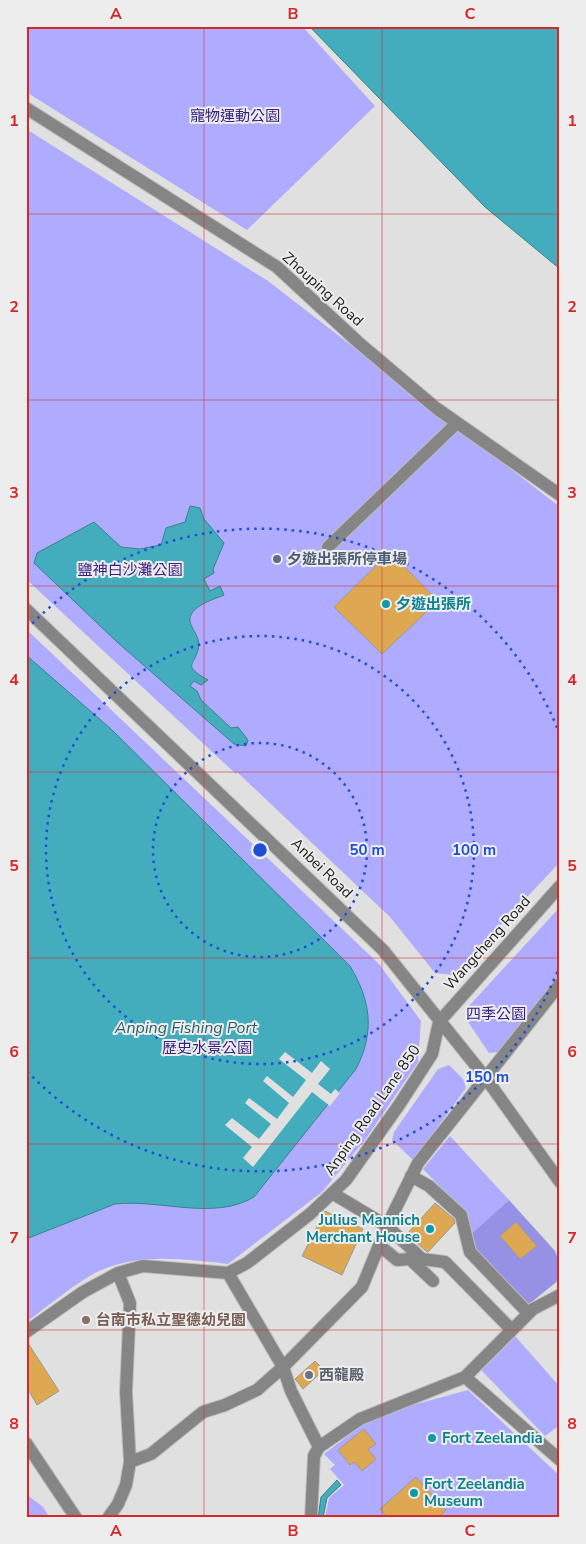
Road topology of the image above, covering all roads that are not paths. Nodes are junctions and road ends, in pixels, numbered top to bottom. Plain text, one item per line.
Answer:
1 (26, 108) edge
2 (457, 423) junction
3 (560, 495) edge
4 (328, 546) dead end
5 (26, 609) edge
6 (560, 886) edge
7 (560, 984) edge
8 (439, 1022) junction
9 (485, 1077) junction
10 (411, 1176) junction
11 (560, 1182) edge
12 (332, 1193) junction
13 (387, 1226) junction
14 (379, 1245) junction
15 (228, 1273) junction
16 (118, 1274) junction
17 (433, 1281) dead end
18 (558, 1300) edge
19 (528, 1313) junction
20 (512, 1330) junction
21 (26, 1332) edge
22 (283, 1367) junction
23 (465, 1377) junction
24 (26, 1443) edge
25 (319, 1447) junction
26 (560, 1460) edge
27 (130, 1462) junction
28 (76, 1518) edge
29 (108, 1518) edge
30 (311, 1518) edge

1 - 2 street, Zhouping Road
2 - 3 street, Zhouping Road
2 - 4 street
5 - 8 street, Anbei Road
6 - 8 street, Wangcheng Road
7 - 9 street
8 - 9 street, Anbei Road
8 - 12 street, Anping Road Lane 850
9 - 10 street
9 - 11 street, Anbei Road
10 - 13 street
10 - 19 street
12 - 13 street
12 - 15 street, Anping Road Lane 850
13 - 14 street
13 - 20 street
14 - 17 street
14 - 22 street
15 - 16 street
15 - 22 street
16 - 21 street
16 - 27 street
18 - 19 street
19 - 20 street
20 - 23 street
22 - 25 street
22 - 27 street
23 - 25 street
23 - 26 street
24 - 28 street
25 - 30 street
27 - 29 street

